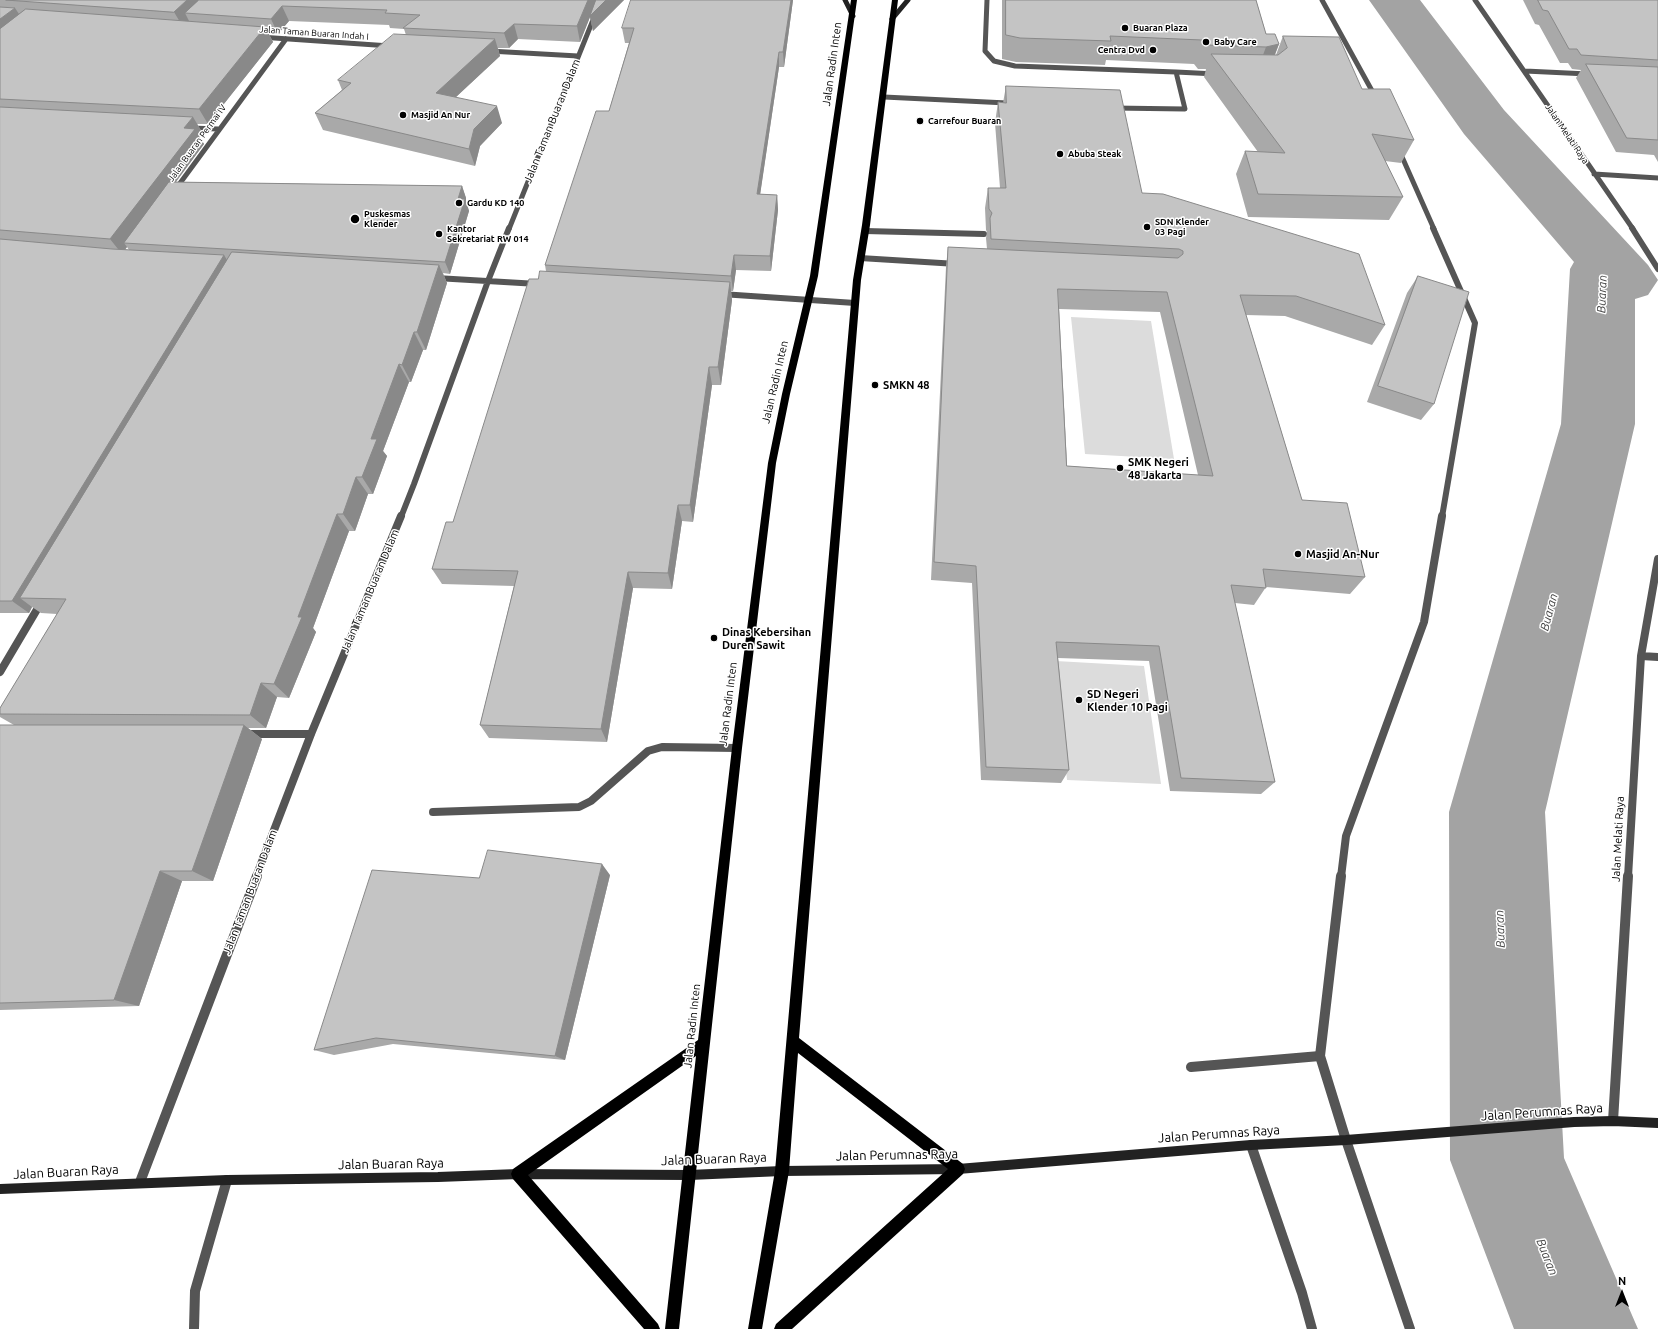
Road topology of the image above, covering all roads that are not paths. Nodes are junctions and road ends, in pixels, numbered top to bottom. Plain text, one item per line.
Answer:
1 (601, 0) edge
2 (845, 0) edge
3 (854, 0) edge
4 (895, 0) edge
5 (908, 0) edge
6 (987, 0) edge
7 (1322, 0) edge
8 (1475, 0) edge
9 (853, 16) junction
10 (892, 19) junction
11 (254, 36) edge
12 (286, 39) junction
13 (394, 46) edge
14 (485, 51) edge
15 (578, 56) junction
16 (1525, 71) junction
17 (1176, 72) junction
18 (1220, 74) edge
19 (1596, 75) edge
20 (884, 98) junction
21 (1012, 104) edge
22 (1379, 105) edge
23 (1107, 107) edge
24 (187, 128) edge
25 (218, 130) junction
26 (1395, 141) edge
27 (1594, 174) junction
28 (1658, 178) edge
29 (169, 198) edge
30 (866, 231) junction
31 (984, 234) dead end
32 (860, 258) junction
33 (967, 264) edge
34 (1658, 269) edge
35 (432, 278) edge
36 (488, 282) junction
37 (543, 285) edge
38 (716, 294) edge
39 (809, 300) junction
40 (855, 303) junction
41 (1658, 559) edge
42 (44, 598) edge
43 (1641, 656) junction
44 (1658, 657) edge
45 (0, 672) edge
46 (239, 734) edge
47 (311, 734) junction
48 (737, 748) junction
49 (433, 812) dead end
50 (794, 1042) junction
51 (704, 1043) junction
52 (1320, 1056) junction
53 (1191, 1067) dead end
54 (1613, 1121) junction
55 (1658, 1123) edge
56 (1346, 1140) junction
57 (1251, 1145) junction
58 (958, 1169) junction
59 (782, 1171) junction
60 (518, 1174) junction
61 (689, 1175) junction
62 (227, 1180) junction
63 (140, 1182) junction
64 (0, 1189) edge
65 (194, 1329) edge
66 (652, 1329) edge
67 (672, 1329) edge
68 (755, 1329) edge
69 (781, 1329) edge
70 (1312, 1329) edge
71 (1410, 1329) edge

1 - 15 street, Jalan Taman Buaran Dalam
2 - 9 street, Jalan Radin Inten
3 - 9 main road, Jalan Radin Inten
4 - 10 main road
5 - 10 street
6 - 17 street
7 - 22 street
8 - 16 street, Jalan Melati Raya
9 - 39 main road, Jalan Radin Inten
10 - 20 main road
11 - 12 street, Jalan Taman Buaran Indah I
12 - 13 street, Jalan Taman Buaran Indah I
12 - 25 street, Jalan Buaran Permai IV
14 - 15 street
15 - 36 street, Jalan Taman Buaran Dalam
16 - 19 street
16 - 27 street, Jalan Melati Raya
17 - 18 street
17 - 23 street
20 - 21 street
20 - 30 main road
24 - 25 street
25 - 29 street, Jalan Buaran Permai IV
26 - 52 street
27 - 28 street
27 - 34 street, Jalan Melati Raya
30 - 31 street
30 - 32 main road
32 - 33 street
32 - 40 main road
35 - 36 street
36 - 37 street
36 - 47 street, Jalan Taman Buaran Dalam
38 - 39 street
39 - 40 street
39 - 48 main road, Jalan Radin Inten
40 - 50 main road
41 - 43 street, Jalan Melati Raya
42 - 45 street
43 - 44 street
43 - 54 street, Jalan Melati Raya
46 - 47 street
47 - 63 street, Jalan Taman Buaran Dalam
48 - 49 street
48 - 51 main road, Jalan Radin Inten
50 - 58 main road
50 - 59 main road
51 - 60 main road
51 - 61 main road, Jalan Radin Inten
52 - 53 street
52 - 56 street
54 - 55 street, Jalan Perumnas Raya
54 - 56 street, Jalan Perumnas Raya
56 - 57 street, Jalan Perumnas Raya
56 - 71 street
57 - 58 street, Jalan Perumnas Raya
57 - 70 street
58 - 59 street, Jalan Perumnas Raya
58 - 69 main road
59 - 61 street, Jalan Buaran Raya
59 - 68 main road
60 - 61 street, Jalan Buaran Raya
60 - 62 street, Jalan Buaran Raya
60 - 66 main road
61 - 67 main road, Jalan Radin Inten
62 - 63 street, Jalan Buaran Raya
62 - 65 street
63 - 64 street, Jalan Buaran Raya

